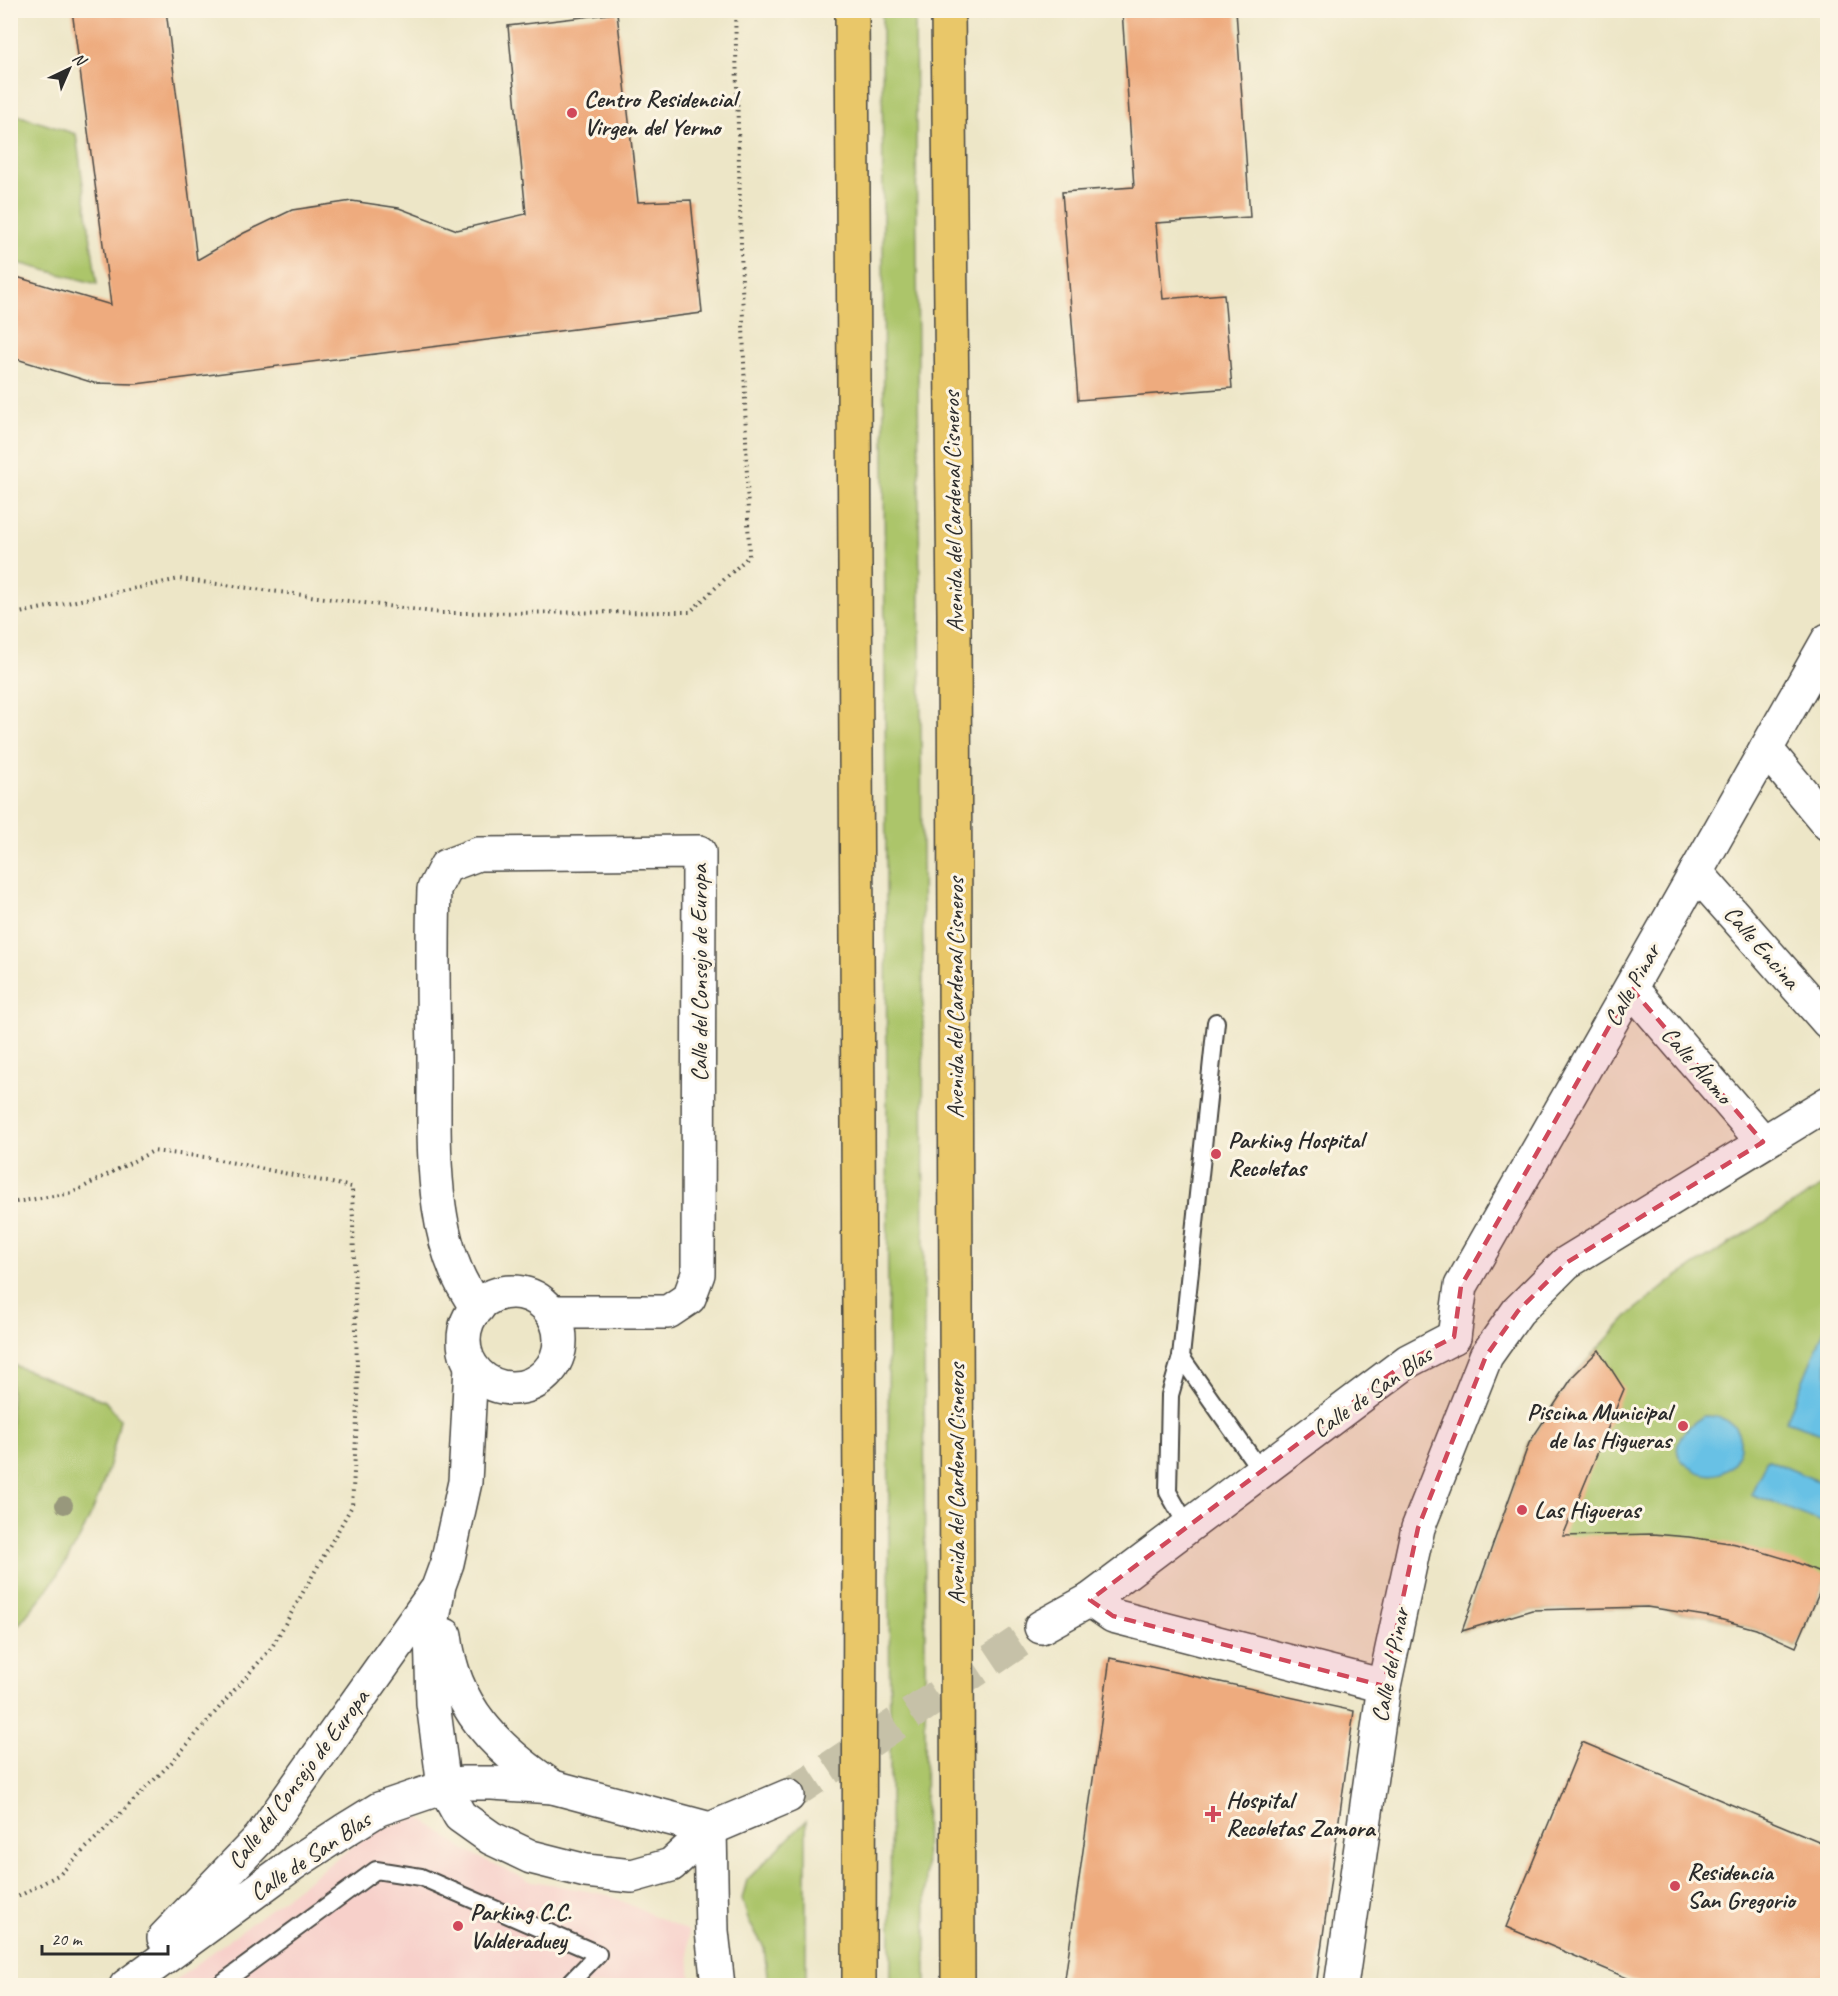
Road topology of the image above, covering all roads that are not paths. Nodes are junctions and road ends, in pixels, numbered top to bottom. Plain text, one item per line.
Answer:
1 (852, 10) edge
2 (948, 10) edge
3 (1827, 640) edge
4 (1766, 749) junction
5 (1827, 824) edge
6 (1696, 872) junction
7 (1631, 988) junction
8 (1216, 1022) dead end
9 (1827, 1022) edge
10 (1827, 1103) edge
11 (1763, 1142) junction
12 (478, 1308) junction
13 (551, 1312) junction
14 (1454, 1337) junction
15 (1486, 1356) junction
16 (1181, 1357) junction
17 (471, 1366) junction
18 (1261, 1472) junction
19 (1188, 1527) junction
20 (439, 1585) junction
21 (1090, 1600) junction
22 (1041, 1627) tunnel mouth
23 (1383, 1686) junction
24 (444, 1787) junction
25 (553, 1787) junction
26 (788, 1796) tunnel mouth
27 (710, 1829) junction
28 (117, 1986) edge
29 (126, 1986) edge
30 (218, 1986) edge
31 (567, 1986) edge
32 (718, 1986) edge
33 (859, 1986) edge
34 (958, 1986) edge
35 (1341, 1986) edge

1 - 33 highway
2 - 34 highway, Avenida del Cardenal Cisneros
3 - 4 street, Calle Pinar
4 - 5 street
4 - 6 street, Calle Pinar
6 - 7 street, Calle Pinar
6 - 9 street, Calle Encina
7 - 11 street, Calle Álamo
7 - 14 street, Calle Pinar
8 - 16 lane
10 - 11 street
11 - 15 street
12 - 13 street
12 - 13 street, Calle del Consejo de Europa
12 - 17 street
13 - 17 street
14 - 15 street, Calle de San Blas
14 - 18 street, Calle de San Blas
15 - 23 street, Calle del Pinar
16 - 18 lane
16 - 19 lane
17 - 20 street, Calle del Consejo de Europa
18 - 19 street, Calle de San Blas
19 - 21 street, Calle de San Blas
20 - 24 street, Calle del Consejo de Europa
20 - 25 street, Calle del Consejo de Europa
20 - 28 street, Calle del Consejo de Europa
21 - 22 street, Calle de San Blas
21 - 23 street
23 - 35 street, Calle del Pinar
24 - 25 street, Calle de San Blas
24 - 27 street
24 - 29 street, Calle de San Blas
25 - 27 street, Calle de San Blas
26 - 27 street
27 - 32 street
30 - 31 lane

